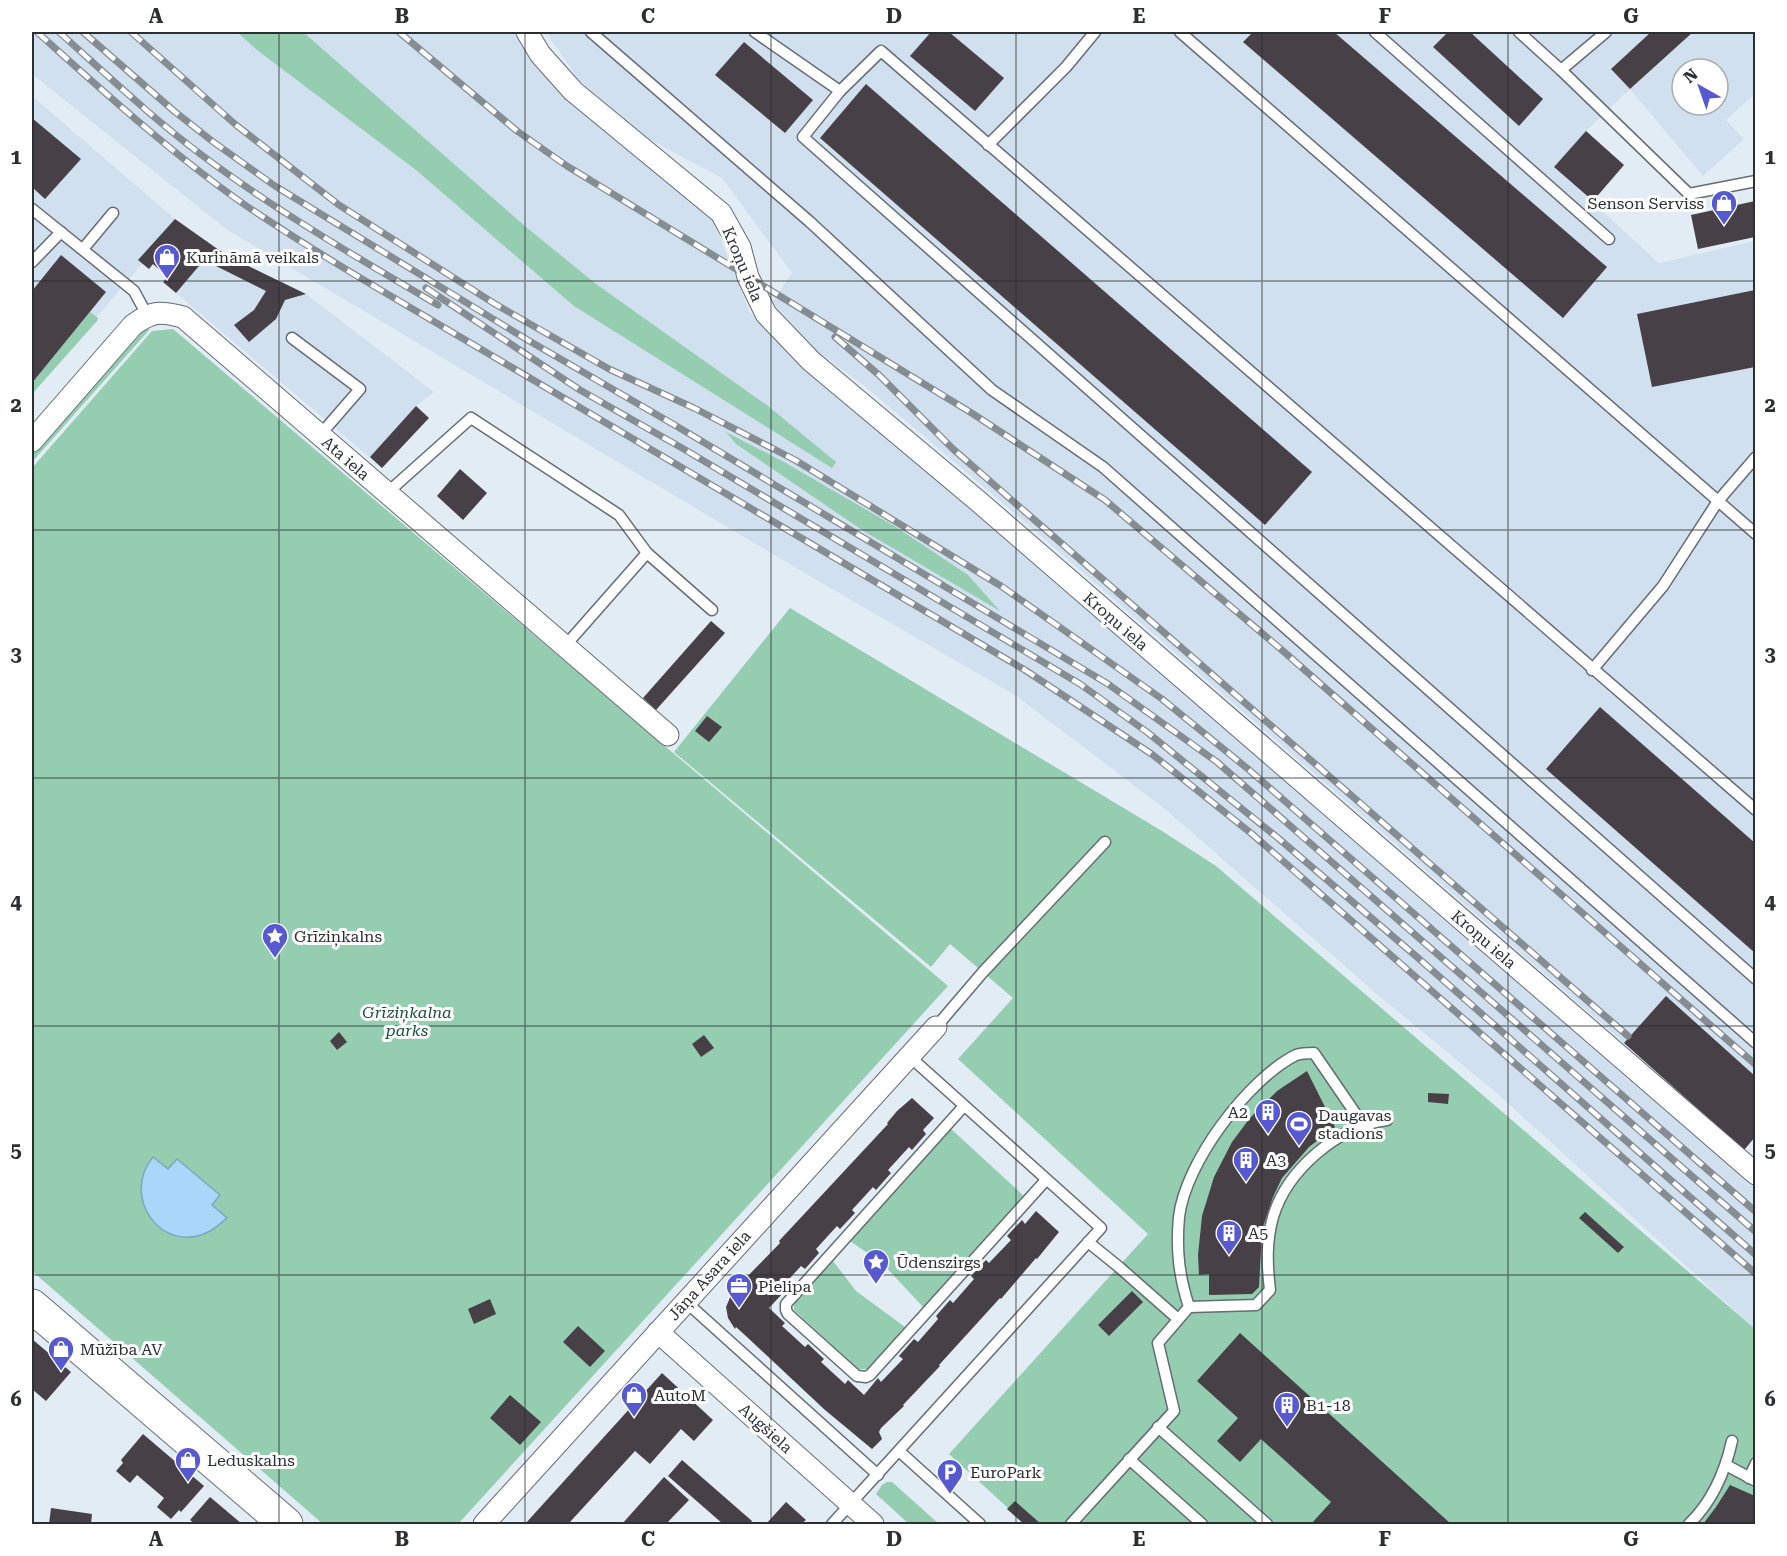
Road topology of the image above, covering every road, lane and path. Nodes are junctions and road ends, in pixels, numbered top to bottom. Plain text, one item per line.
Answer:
1 (527, 32) edge
2 (591, 32) edge
3 (755, 32) edge
4 (1095, 32) edge
5 (1179, 32) edge
6 (1375, 32) edge
7 (1519, 32) edge
8 (1606, 32) edge
9 (1561, 70) junction
10 (840, 91) junction
11 (988, 145) junction
12 (1755, 181) edge
13 (32, 209) edge
14 (113, 213) dead end
15 (61, 232) junction
16 (1609, 239) dead end
17 (83, 249) junction
18 (32, 262) edge
19 (147, 315) junction
20 (292, 338) dead end
21 (320, 435) junction
22 (32, 441) edge
23 (1755, 457) edge
24 (387, 493) junction
25 (1718, 501) junction
26 (1755, 534) edge
27 (647, 553) junction
28 (712, 610) dead end
29 (565, 646) junction
30 (1592, 669) junction
31 (668, 735) dead end
32 (1755, 810) edge
33 (1105, 842) dead end
34 (1755, 979) edge
35 (936, 1027) joint
36 (1755, 1042) edge
37 (909, 1056) junction
38 (964, 1106) junction
39 (1387, 1120) dead end
40 (1364, 1126) junction
41 (1755, 1174) edge
42 (1046, 1180) junction
43 (1088, 1242) junction
44 (686, 1302) junction
45 (32, 1306) edge
46 (1189, 1307) junction
47 (1178, 1319) junction
48 (658, 1332) junction
49 (1158, 1427) junction
50 (1732, 1441) dead end
51 (899, 1451) junction
52 (1129, 1459) junction
53 (1755, 1464) edge
54 (1726, 1465) junction
55 (878, 1475) junction
56 (1752, 1480) edge
57 (851, 1505) junction
58 (286, 1524) edge
59 (484, 1524) edge
60 (832, 1524) edge
61 (873, 1524) edge
62 (980, 1524) edge
63 (1071, 1524) edge
64 (1202, 1524) edge
65 (1267, 1524) edge
66 (1689, 1524) edge

1 - 41 street, Kroņu iela
2 - 36 lane
3 - 10 lane
4 - 11 lane
5 - 25 lane
6 - 16 lane
7 - 9 lane
8 - 9 lane
9 - 12 lane
10 - 11 lane
10 - 34 lane
11 - 30 lane
13 - 15 lane
14 - 17 lane
15 - 17 lane
15 - 18 lane
17 - 19 lane
19 - 21 street, Ata iela
19 - 22 street
20 - 21 lane
21 - 24 street, Ata iela
23 - 25 lane
24 - 27 lane
24 - 29 street, Ata iela
25 - 26 lane
25 - 30 lane
27 - 28 lane
27 - 29 lane
29 - 31 street, Ata iela
30 - 32 lane
33 - 35 lane
35 - 37 street, Jāņa Asara iela
37 - 38 lane
37 - 44 street, Jāņa Asara iela
38 - 42 lane
38 - 42 lane
39 - 40 lane
40 - 46 lane
40 - 46 lane
42 - 43 lane
43 - 47 lane
43 - 51 lane
44 - 48 street, Jāņa Asara iela
44 - 55 lane
45 - 58 main road
46 - 47 lane
47 - 49 lane
48 - 57 street, Augšiela
48 - 59 street, Jāņa Asara iela
49 - 52 lane
49 - 65 lane
50 - 54 lane
51 - 55 lane
51 - 62 lane
52 - 63 lane
52 - 64 lane
53 - 56 lane
54 - 56 lane
54 - 66 lane
55 - 57 lane
57 - 60 lane
57 - 61 street, Augšiela

